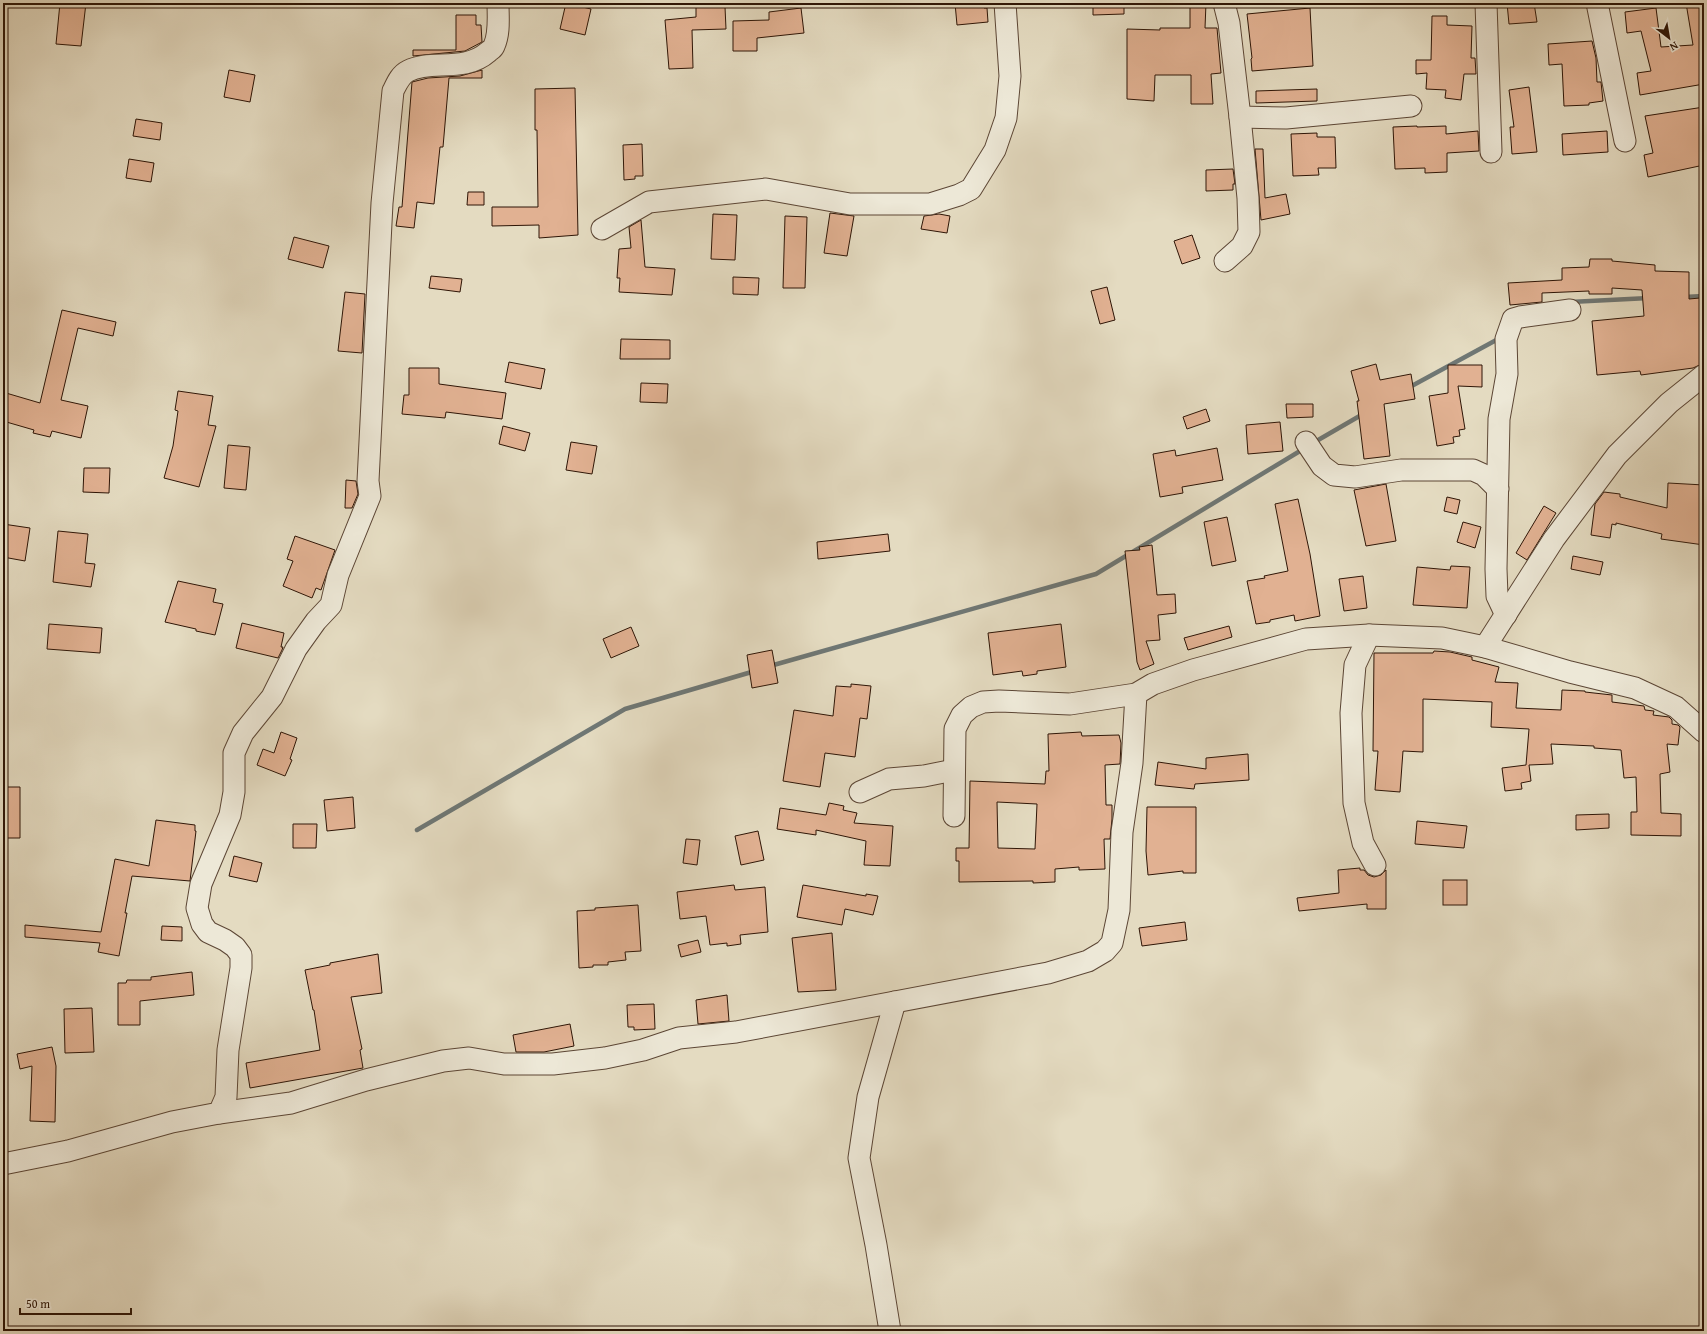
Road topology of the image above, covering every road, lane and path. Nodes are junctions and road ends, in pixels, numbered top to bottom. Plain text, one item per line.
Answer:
1 (498, 3) edge
2 (1005, 3) edge
3 (1224, 3) edge
4 (1486, 3) edge
5 (1597, 3) edge
6 (1411, 106) dead end
7 (1240, 117) junction
8 (1625, 141) dead end
9 (1491, 152) dead end
10 (602, 229) dead end
11 (1225, 261) dead end
12 (1570, 310) dead end
13 (1704, 375) edge
14 (1306, 442) dead end
15 (1498, 490) junction
16 (1506, 614) junction
17 (1369, 635) junction
18 (1485, 647) junction
19 (1136, 694) junction
20 (1704, 732) edge
21 (954, 770) junction
22 (860, 792) dead end
23 (954, 816) dead end
24 (1376, 865) dead end
25 (894, 1002) junction
26 (228, 1107) junction
27 (3, 1164) edge
28 (890, 1331) edge

1 - 26 street
2 - 10 street
3 - 7 street
4 - 9 street
5 - 8 street
6 - 7 street
7 - 11 street
12 - 15 street
13 - 16 street
14 - 15 street
15 - 16 street
16 - 18 street
17 - 18 street
17 - 19 street
17 - 24 street
18 - 20 street
19 - 21 street
19 - 25 street
21 - 22 street
21 - 23 street
25 - 26 street
25 - 28 street
26 - 27 street

